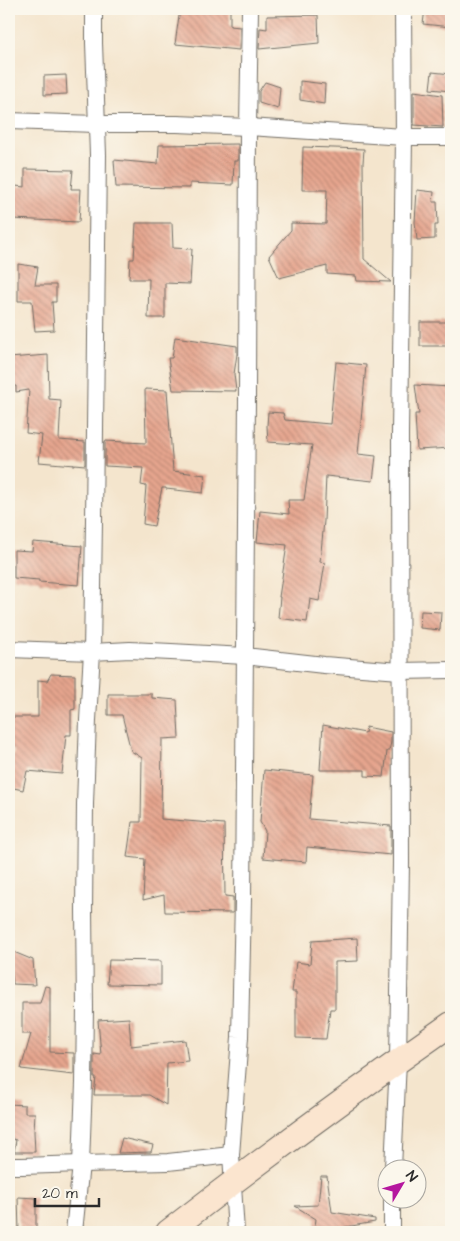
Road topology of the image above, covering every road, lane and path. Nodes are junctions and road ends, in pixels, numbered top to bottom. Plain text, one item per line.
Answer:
1 (94, 9) edge
2 (250, 9) edge
3 (404, 9) edge
4 (9, 121) edge
5 (96, 124) junction
6 (248, 127) junction
7 (404, 137) junction
8 (451, 137) edge
9 (9, 649) edge
10 (92, 652) junction
11 (245, 656) junction
12 (451, 670) edge
13 (400, 671) junction
14 (451, 1024) edge
15 (398, 1060) junction
16 (231, 1155) junction
17 (393, 1158) edge
18 (81, 1164) junction
19 (9, 1166) edge
20 (232, 1182) junction
21 (392, 1208) edge
22 (74, 1232) edge
23 (168, 1232) edge
24 (236, 1232) edge
25 (392, 1232) edge

1 - 5 street
2 - 6 street
3 - 7 street
4 - 5 street
5 - 6 street
5 - 10 street
6 - 7 street
6 - 11 street
7 - 8 street
7 - 13 street
9 - 10 street
10 - 11 street
10 - 18 street
11 - 13 street
11 - 16 street
12 - 13 street
13 - 15 street
14 - 15 street
15 - 17 street
15 - 20 street
16 - 18 street
16 - 20 street
18 - 19 street
18 - 22 street
20 - 23 street
20 - 24 street
21 - 25 street

